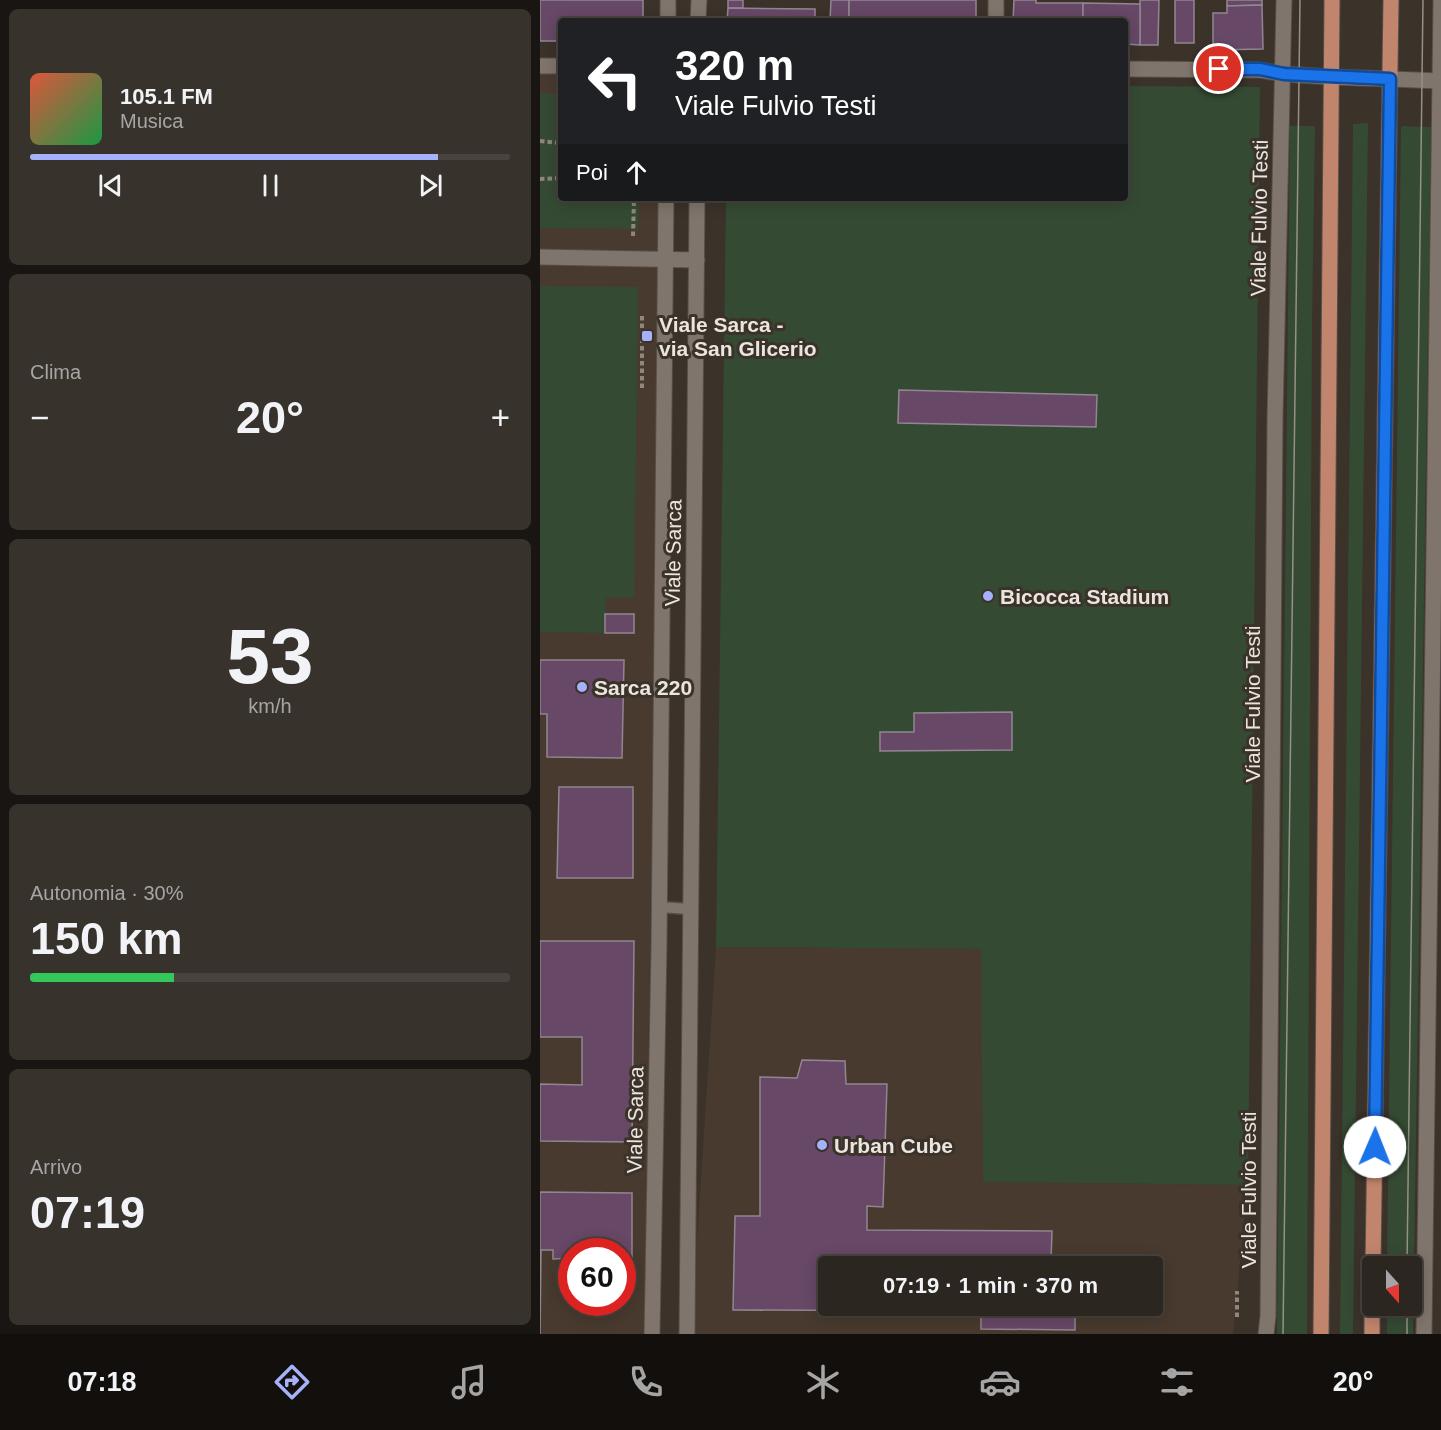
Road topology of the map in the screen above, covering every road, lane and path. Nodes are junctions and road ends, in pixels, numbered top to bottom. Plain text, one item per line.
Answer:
1 (668, 0) edge
2 (699, 0) edge
3 (996, 0) edge
4 (1284, 0) edge
5 (1332, 0) edge
6 (1392, 0) edge
7 (1441, 0) edge
8 (668, 18) edge
9 (698, 18) edge
10 (996, 18) edge
11 (540, 66) edge
12 (558, 66) edge
13 (1128, 69) edge
14 (1284, 74) junction
15 (1332, 76) junction
16 (1390, 79) junction
17 (1440, 81) edge
18 (540, 141) edge
19 (558, 143) edge
20 (558, 178) edge
21 (540, 179) edge
22 (634, 201) edge
23 (666, 201) edge
24 (697, 201) edge
25 (633, 236) dead end
26 (540, 257) edge
27 (665, 260) junction
28 (697, 261) junction
29 (642, 313) dead end
30 (642, 388) dead end
31 (659, 907) junction
32 (690, 909) junction
33 (1373, 1256) edge
34 (1237, 1291) dead end
35 (1372, 1316) edge
36 (1237, 1317) dead end
37 (652, 1334) edge
38 (687, 1334) edge
39 (1266, 1334) edge
40 (1321, 1334) edge
41 (1372, 1334) edge
42 (1424, 1334) edge

1 - 8 street
2 - 9 street
3 - 10 street
4 - 14 street, Viale Fulvio Testi
5 - 15 main road
6 - 16 main road
7 - 17 street
11 - 12 street
13 - 14 street
14 - 15 street
14 - 39 street, Viale Fulvio Testi
15 - 16 main road
15 - 40 main road
16 - 17 street
16 - 33 main road
17 - 42 street
18 - 19 path
20 - 21 path
22 - 25 path
23 - 27 street, Viale Sarca
24 - 28 street, Viale Sarca
26 - 27 street
27 - 28 street
27 - 31 street, Viale Sarca
28 - 32 street, Viale Sarca
29 - 30 path
31 - 32 lane
31 - 37 street, Viale Sarca
32 - 38 street, Viale Sarca
34 - 36 path
35 - 41 main road

